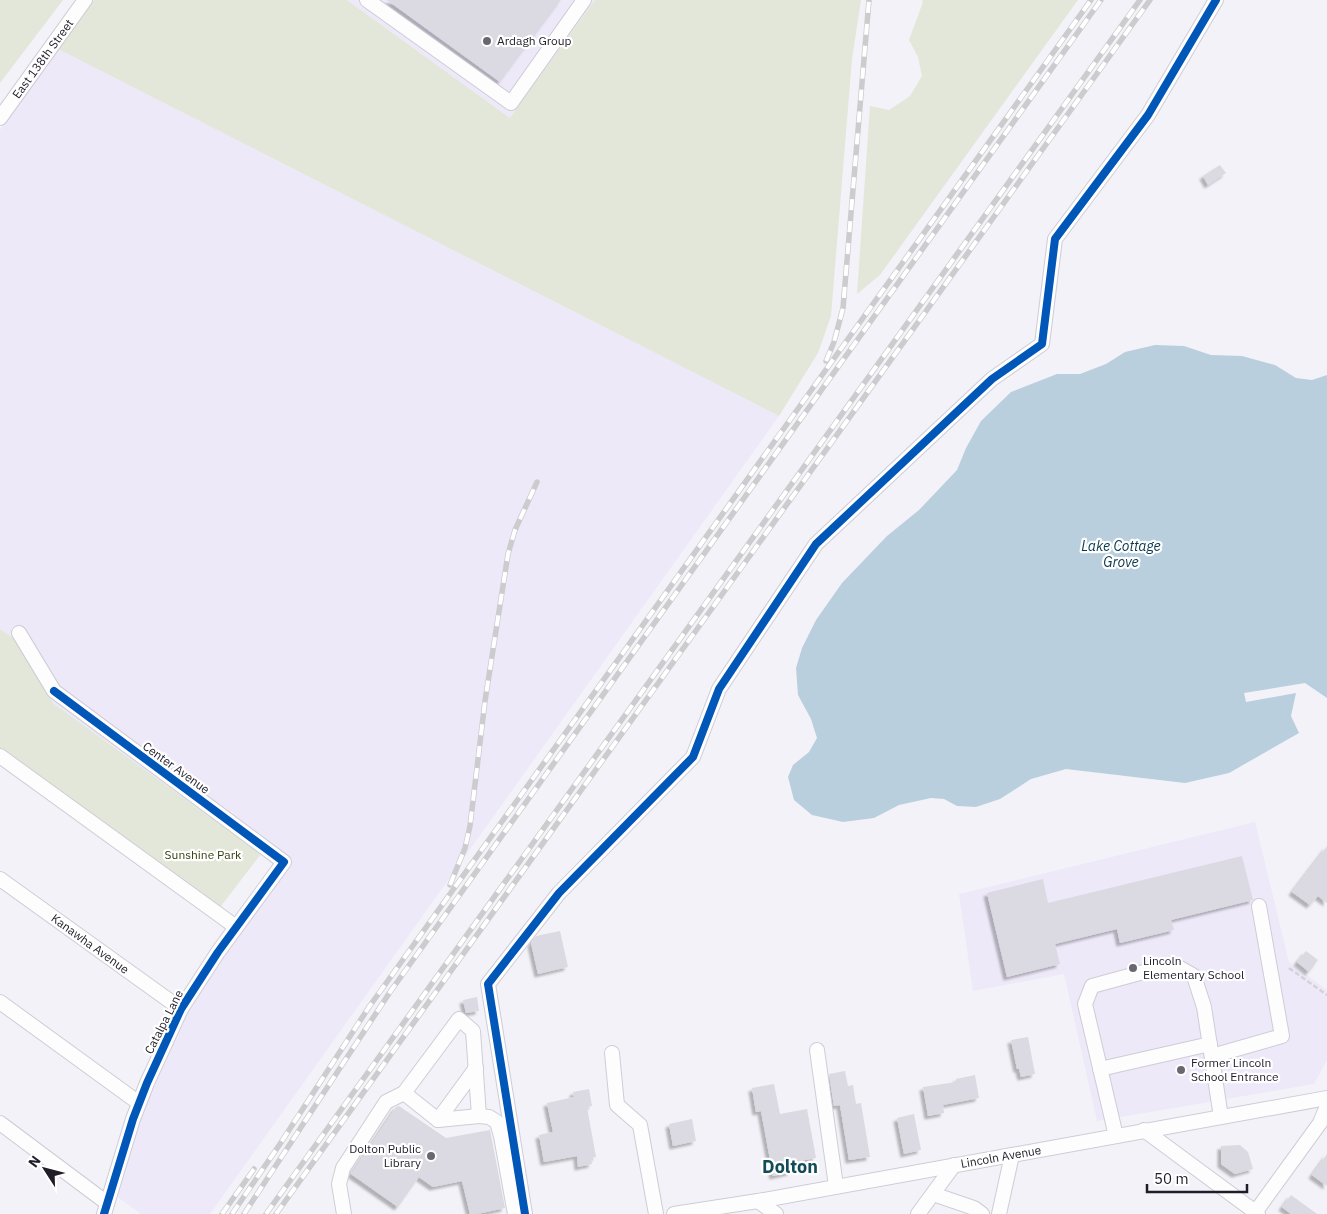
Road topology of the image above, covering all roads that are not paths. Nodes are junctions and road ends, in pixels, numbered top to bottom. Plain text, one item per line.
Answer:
1 (85, 0) edge
2 (367, 0) edge
3 (584, 0) edge
4 (1216, 0) edge
5 (0, 118) edge
6 (19, 633) dead end
7 (0, 756) edge
8 (284, 862) joint
9 (0, 880) edge
10 (1259, 906) dead end
11 (236, 927) junction
12 (0, 1002) edge
13 (181, 1009) junction
14 (816, 1050) dead end
15 (1211, 1050) junction
16 (612, 1053) dead end
17 (476, 1068) junction
18 (1100, 1069) junction
19 (404, 1093) junction
20 (1327, 1098) edge
21 (139, 1103) junction
22 (1327, 1106) edge
23 (480, 1116) junction
24 (1221, 1117) junction
25 (438, 1120) junction
26 (0, 1123) edge
27 (1144, 1130) junction
28 (1116, 1136) junction
29 (1012, 1155) junction
30 (954, 1166) junction
31 (836, 1186) junction
32 (933, 1194) junction
33 (758, 1201) junction
34 (105, 1208) edge
35 (711, 1211) edge
36 (1256, 1213) edge
37 (344, 1214) edge
38 (515, 1214) edge
39 (525, 1214) edge
40 (656, 1214) edge
41 (674, 1214) edge
42 (776, 1214) edge
43 (918, 1214) edge
44 (982, 1214) edge
45 (999, 1214) edge

1 - 5 street, East 138th Street
2 - 3 street
4 - 39 street
6 - 8 street, Center Avenue
7 - 11 street
8 - 11 street, Catalpa Lane
9 - 13 street, Kanawha Avenue
10 - 15 street
11 - 13 street, Catalpa Lane
12 - 21 street
13 - 21 street, Catalpa Lane
14 - 31 street
15 - 18 street
15 - 18 street
15 - 24 street
16 - 40 street
17 - 19 street
17 - 23 street
17 - 25 street
18 - 28 street
19 - 25 street
19 - 37 street
20 - 24 street, Lincoln Avenue
21 - 34 street, Catalpa Lane
22 - 36 street
23 - 25 street
23 - 38 street
24 - 27 street, Lincoln Avenue
26 - 34 street
27 - 28 street, Lincoln Avenue
27 - 36 street
28 - 29 street, Lincoln Avenue
29 - 30 street, Lincoln Avenue
29 - 45 street
30 - 31 street, Lincoln Avenue
30 - 32 street
31 - 33 street, Lincoln Avenue
32 - 43 street
32 - 44 street
33 - 35 street, Lincoln Avenue
33 - 42 street
35 - 41 street, Lincoln Avenue

